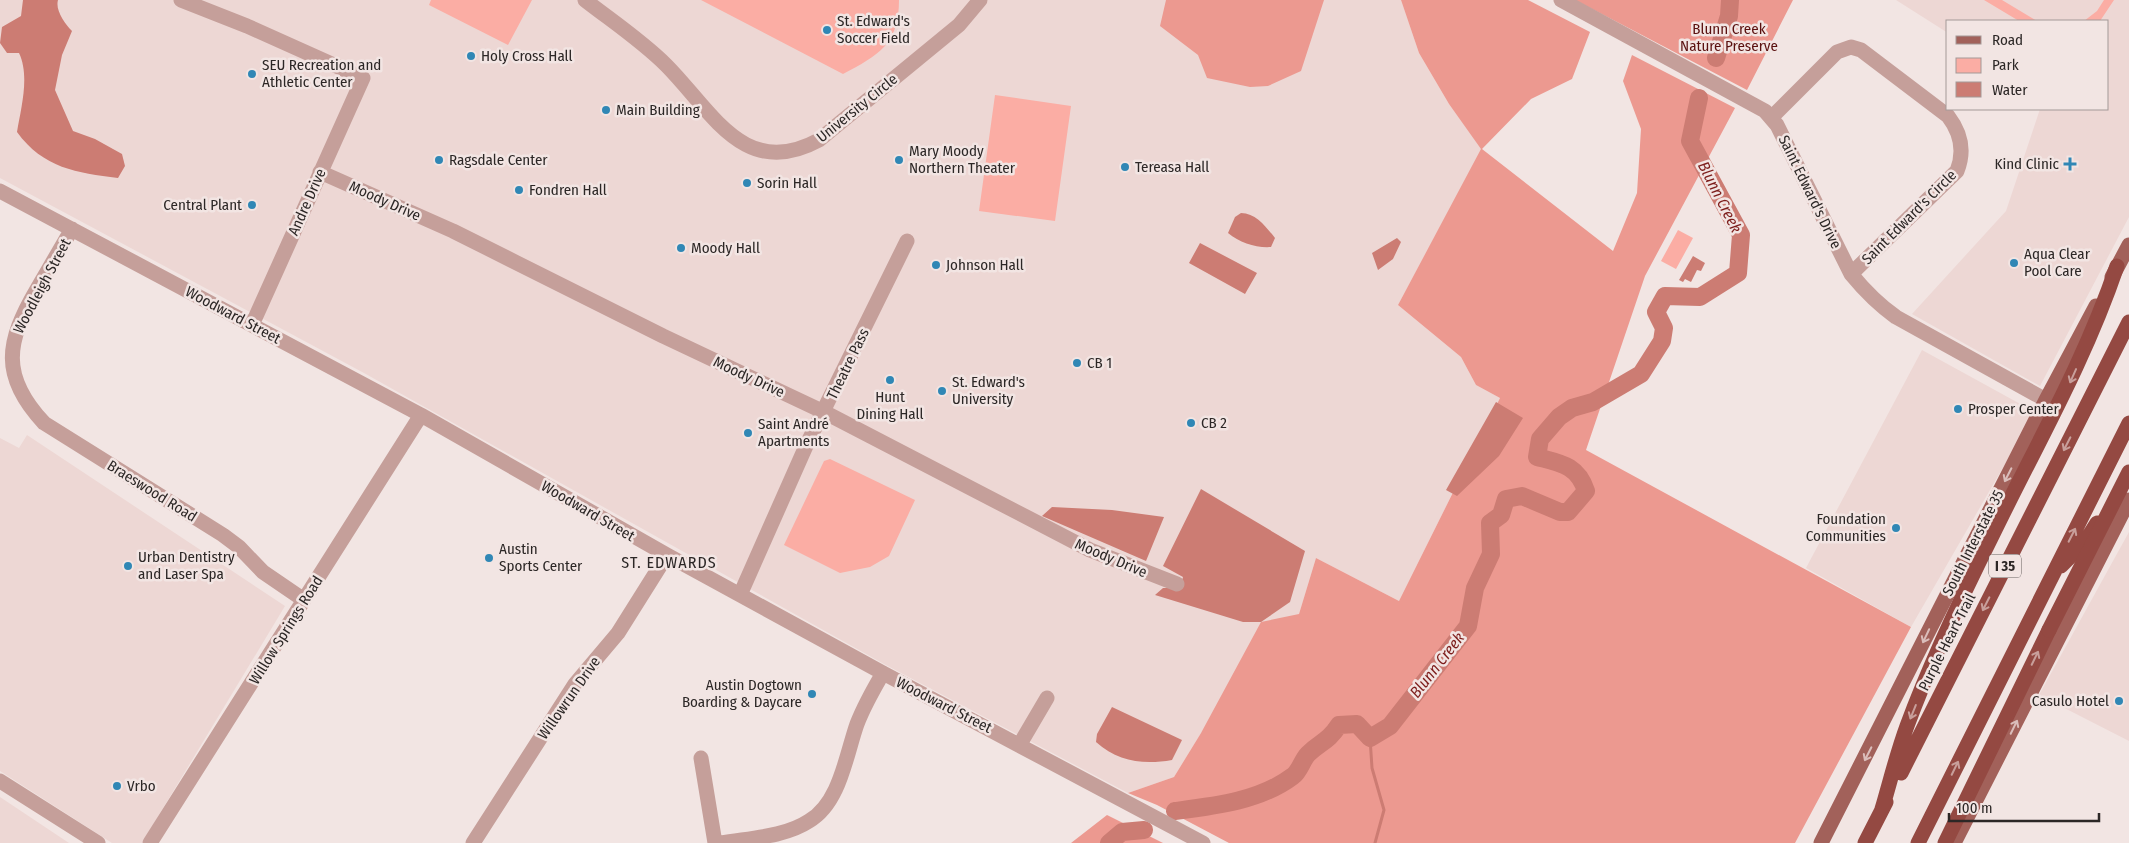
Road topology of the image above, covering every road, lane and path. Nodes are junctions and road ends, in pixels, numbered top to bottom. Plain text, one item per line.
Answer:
1 (181, 0) edge
2 (585, 0) edge
3 (980, 0) edge
4 (1561, 0) edge
5 (1772, 117) junction
6 (320, 172) junction
7 (0, 191) edge
8 (72, 229) junction
9 (907, 241) dead end
10 (2129, 245) edge
11 (2118, 266) junction
12 (1851, 274) junction
13 (2129, 322) edge
14 (252, 325) junction
15 (13, 372) joint
16 (2046, 400) junction
17 (824, 412) junction
18 (421, 416) junction
19 (2129, 423) edge
20 (2129, 474) edge
21 (2129, 500) edge
22 (667, 555) junction
23 (2049, 578) junction
24 (1177, 584) dead end
25 (740, 595) junction
26 (304, 600) junction
27 (883, 673) junction
28 (1048, 698) dead end
29 (1020, 744) junction
30 (701, 758) dead end
31 (0, 781) edge
32 (1882, 809) junction
33 (98, 843) edge
34 (150, 843) edge
35 (474, 843) edge
36 (715, 843) edge
37 (721, 843) edge
38 (1203, 843) edge
39 (1821, 843) edge
40 (1865, 843) edge
41 (1918, 843) edge
42 (1945, 843) edge
43 (1954, 843) edge

1 - 6 street, Andre Drive
2 - 3 street, University Circle
4 - 5 street, Saint Edward's Drive
5 - 12 street, Saint Edward's Drive
5 - 12 street, Saint Edward's Circle
6 - 14 street, Andre Drive
6 - 17 street, Moody Drive
7 - 8 street, Woodward Street
8 - 14 street, Woodward Street
8 - 15 street, Woodleigh Street
9 - 17 street, Theatre Pass
10 - 11 main road, South Interstate 35
11 - 16 main road, South Interstate 35
11 -> 32 highway
12 - 16 street, Saint Edward's Drive
13 -> 32 highway, Purple Heart Trail / I 35
14 - 18 street, Woodward Street
15 - 26 street, Braeswood Road
16 -> 39 main road, South Interstate 35
17 - 24 street, Moody Drive
17 - 25 street, Theatre Pass
18 - 22 street, Woodward Street
18 - 26 street, Willow Springs Road
23 -> 19 highway
20 - 23 highway
42 -> 20 highway, bridge
43 -> 21 main road
22 - 25 street, Woodward Street
22 - 35 street, Willowrun Drive
41 -> 23 highway
25 - 27 street, Woodward Street
26 - 34 street, Willow Springs Road
27 - 29 street, Woodward Street
27 - 37 street
28 - 29 street
29 - 38 street, Woodward Street
30 - 36 street
31 - 33 street
32 - 40 highway, Purple Heart Trail / I 35

